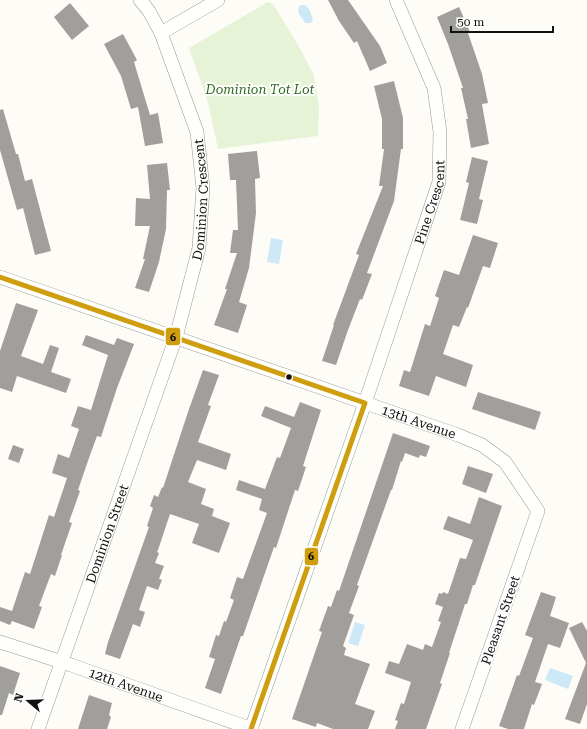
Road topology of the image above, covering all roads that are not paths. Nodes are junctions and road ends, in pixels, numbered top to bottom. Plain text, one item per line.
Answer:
1 (140, 0) edge
2 (218, 0) edge
3 (396, 0) edge
4 (161, 33) junction
5 (0, 277) edge
6 (176, 337) junction
7 (365, 403) junction
8 (538, 511) joint
9 (0, 642) edge
10 (62, 662) junction
11 (38, 729) edge
12 (251, 729) edge
13 (462, 729) edge

1 - 4 street, Dominion Crescent
2 - 4 street
3 - 7 street, Pine Crescent
4 - 6 street, Dominion Crescent
5 - 6 street, 13th Avenue
6 - 7 street, 13th Avenue
6 - 10 street, Dominion Street
7 - 8 street, 13th Avenue
7 - 12 street, Pine Crescent
8 - 13 street, Pleasant Street
9 - 10 street, 12th Avenue
10 - 11 street, Dominion Street
10 - 12 street, 12th Avenue

